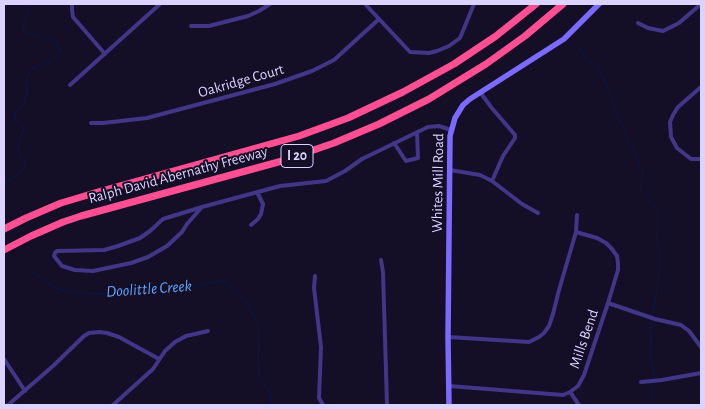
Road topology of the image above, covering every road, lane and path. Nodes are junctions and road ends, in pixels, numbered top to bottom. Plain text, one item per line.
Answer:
1 (72, 4) edge
2 (160, 4) edge
3 (270, 4) edge
4 (365, 4) edge
5 (474, 4) edge
6 (536, 4) edge
7 (563, 4) edge
8 (599, 4) edge
9 (701, 4) edge
10 (379, 19) junction
11 (638, 23) dead end
12 (192, 26) dead end
13 (105, 54) junction
14 (70, 86) dead end
15 (701, 87) edge
16 (480, 92) junction
17 (91, 123) dead end
18 (451, 130) junction
19 (417, 132) junction
20 (394, 143) junction
21 (701, 159) edge
22 (450, 170) junction
23 (492, 181) junction
24 (257, 192) junction
25 (202, 207) junction
26 (538, 213) dead end
27 (577, 215) dead end
28 (251, 225) dead end
29 (4, 230) edge
30 (576, 232) junction
31 (4, 250) edge
32 (381, 260) dead end
33 (316, 276) dead end
34 (608, 303) junction
35 (208, 331) dead end
36 (448, 338) junction
37 (701, 348) edge
38 (4, 359) edge
39 (159, 359) junction
40 (701, 373) edge
41 (641, 382) dead end
42 (449, 386) junction
43 (25, 391) junction
44 (570, 392) junction
45 (8, 405) edge
46 (113, 405) edge
47 (323, 405) edge
48 (387, 405) edge
49 (449, 405) edge
50 (579, 405) edge

1 - 13 street
2 - 13 street
3 - 12 street
4 - 10 street
5 - 10 street
6 - 29 highway, Ralph David Abernathy Freeway / I 20
7 - 31 highway, Ralph David Abernathy Freeway / I 20
8 - 16 street, Whites Mill Road
9 - 11 street
10 - 17 street, Oakridge Court
13 - 14 street
15 - 21 street
16 - 18 street, Whites Mill Road
16 - 23 street
18 - 19 street
18 - 22 street, Whites Mill Road
19 - 20 street
19 - 20 street
20 - 24 street
22 - 23 street
22 - 36 street, Whites Mill Road
23 - 26 street
24 - 25 street
24 - 28 street
25 - 25 street
27 - 30 street
30 - 34 street
30 - 36 street
32 - 48 street
33 - 47 street
34 - 37 street, Mills Bend
34 - 44 street, Mills Bend
35 - 39 street
36 - 42 street, Whites Mill Road
38 - 43 street
39 - 43 street
39 - 46 street
40 - 41 street
42 - 44 street
42 - 49 street, Whites Mill Road
43 - 45 street
44 - 50 street

